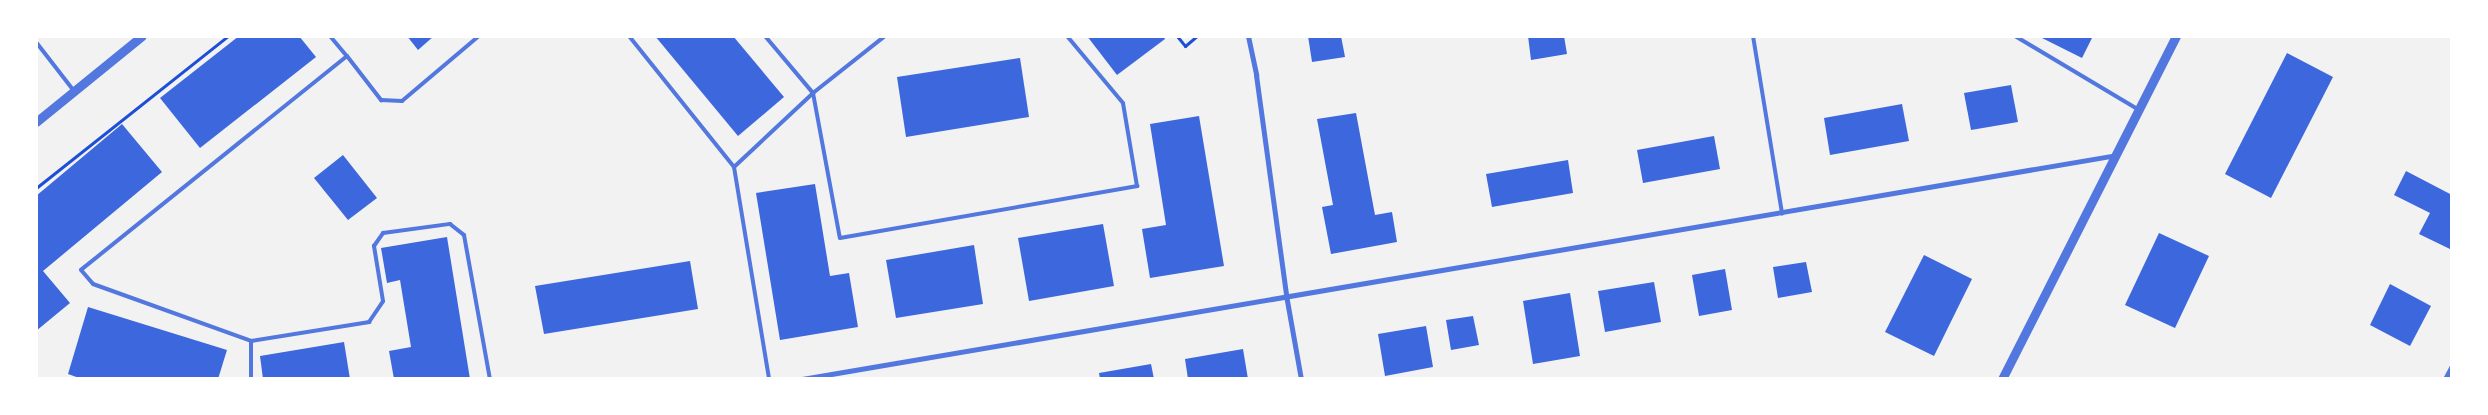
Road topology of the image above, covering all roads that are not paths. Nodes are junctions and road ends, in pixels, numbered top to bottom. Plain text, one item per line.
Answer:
1 (142, 36) edge
2 (330, 36) edge
3 (479, 36) edge
4 (629, 36) edge
5 (765, 36) edge
6 (885, 36) edge
7 (1067, 36) edge
8 (1248, 36) edge
9 (1753, 36) edge
10 (2015, 36) edge
11 (2176, 36) edge
12 (36, 42) edge
13 (347, 56) junction
14 (74, 92) junction
15 (813, 93) junction
16 (2139, 110) junction
17 (36, 122) edge
18 (2117, 155) junction
19 (734, 167) junction
20 (1782, 214) junction
21 (1286, 295) junction
22 (251, 341) junction
23 (2452, 366) edge
24 (251, 379) edge
25 (490, 379) edge
26 (768, 379) edge
27 (802, 379) edge
28 (1300, 379) edge
29 (2002, 379) edge
30 (2445, 379) edge

1 - 14 street
2 - 13 lane
3 - 13 lane
4 - 19 lane
5 - 15 lane
6 - 15 lane
7 - 15 lane
8 - 21 street
9 - 20 lane
10 - 16 lane
11 - 16 street
12 - 14 lane
13 - 22 lane
14 - 17 street
15 - 19 lane
16 - 18 street
18 - 20 street
18 - 29 street
19 - 26 lane
20 - 21 street
21 - 27 street
21 - 28 street
22 - 24 lane
22 - 25 lane
23 - 30 street

